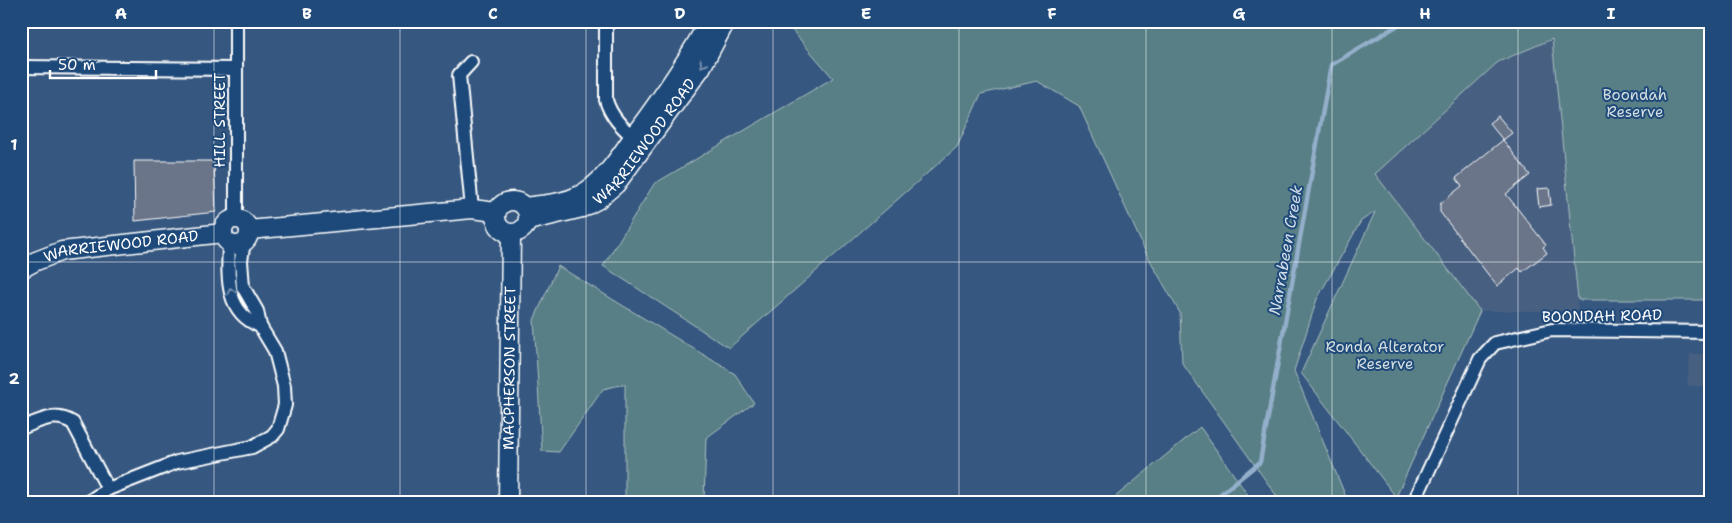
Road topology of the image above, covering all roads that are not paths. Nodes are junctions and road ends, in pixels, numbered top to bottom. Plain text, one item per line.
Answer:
1 (236, 21) edge
2 (606, 21) edge
3 (709, 21) edge
4 (726, 21) edge
5 (470, 62) dead end
6 (21, 67) edge
7 (236, 69) junction
8 (639, 141) junction
9 (472, 209) junction
10 (496, 212) junction
11 (526, 214) junction
12 (236, 233) junction
13 (511, 234) junction
14 (21, 269) edge
15 (1711, 332) edge
16 (21, 428) edge
17 (108, 489) junction
18 (88, 502) edge
19 (508, 502) edge
20 (1414, 502) edge

1 - 7 street, HILL STREET
2 - 8 street
3 - 8 street, WARRIEWOOD ROAD
4 -> 8 street, WARRIEWOOD ROAD
5 - 9 street
6 - 7 street
7 - 12 street, HILL STREET
8 - 11 street, WARRIEWOOD ROAD
9 - 10 street, WARRIEWOOD ROAD
9 - 12 street, WARRIEWOOD ROAD
10 - 11 street
10 - 13 street
11 - 13 street
12 - 14 street, WARRIEWOOD ROAD
12 - 17 street, HILL STREET
13 - 19 street, MACPHERSON STREET
15 - 20 street, BOONDAH ROAD
16 - 17 street
17 - 18 street

